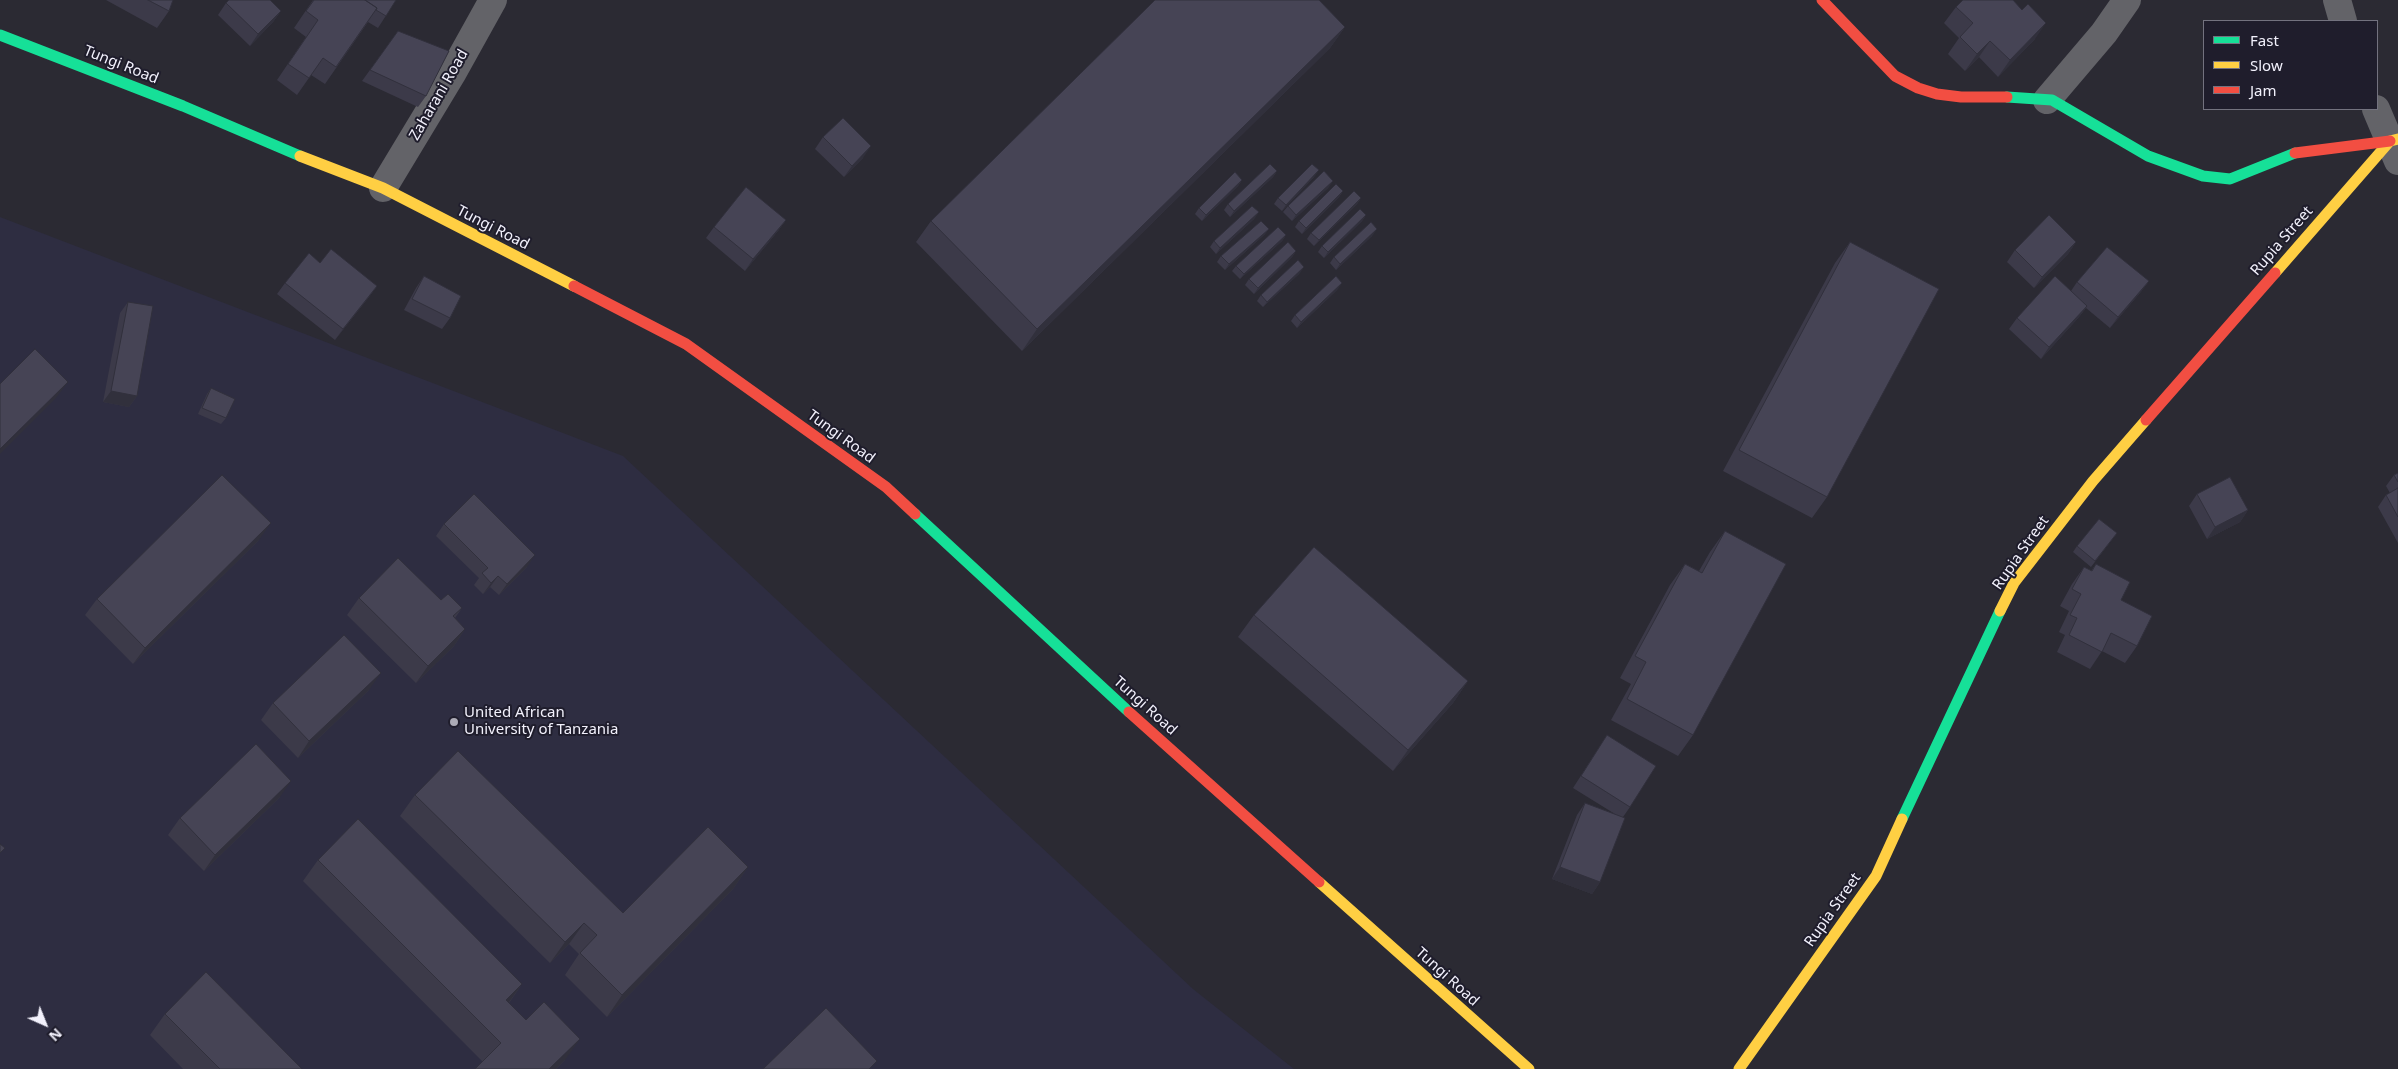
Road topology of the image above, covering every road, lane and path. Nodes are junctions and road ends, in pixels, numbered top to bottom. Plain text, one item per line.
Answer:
1 (493, 0) edge
2 (1822, 0) edge
3 (2127, 0) edge
4 (2337, 0) edge
5 (2342, 20) edge
6 (0, 35) edge
7 (2047, 100) junction
8 (2376, 110) edge
9 (2395, 147) edge
10 (384, 188) junction
11 (1529, 1069) edge
12 (1738, 1069) edge

1 - 10 street, Zaharani Road
2 - 7 main road
3 - 7 street
4 - 5 street
6 - 10 main road, Tungi Road
7 - 9 main road
8 - 9 street
9 - 12 main road, Rupia Street
10 - 11 main road, Tungi Road

